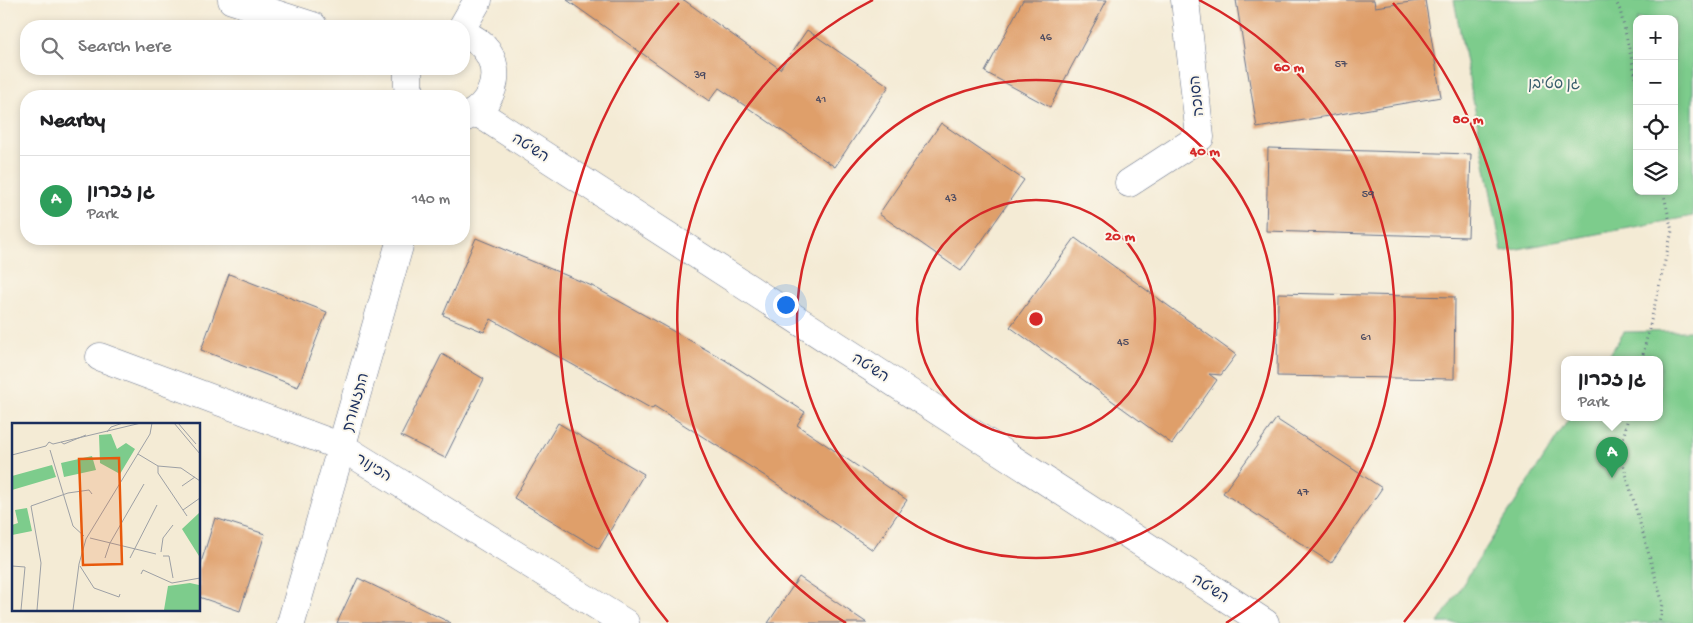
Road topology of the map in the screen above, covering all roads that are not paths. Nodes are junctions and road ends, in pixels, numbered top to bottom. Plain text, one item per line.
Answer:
1 (232, 0) edge
2 (478, 0) edge
3 (1185, 0) edge
4 (294, 20) edge
5 (466, 20) edge
6 (470, 37) edge
7 (408, 75) edge
8 (410, 90) edge
9 (470, 115) edge
10 (1129, 183) dead end
11 (399, 245) edge
12 (100, 356) dead end
13 (342, 447) junction
14 (291, 623) edge
15 (625, 623) edge
16 (1265, 623) edge

1 - 4 street
2 - 5 street
3 - 10 street, הסוכה
6 - 9 street
7 - 8 street
9 - 16 street, השיטה
11 - 13 street, התזמורת
12 - 13 street, הכינור
13 - 14 street, התזמורת
13 - 15 street, הכינור

